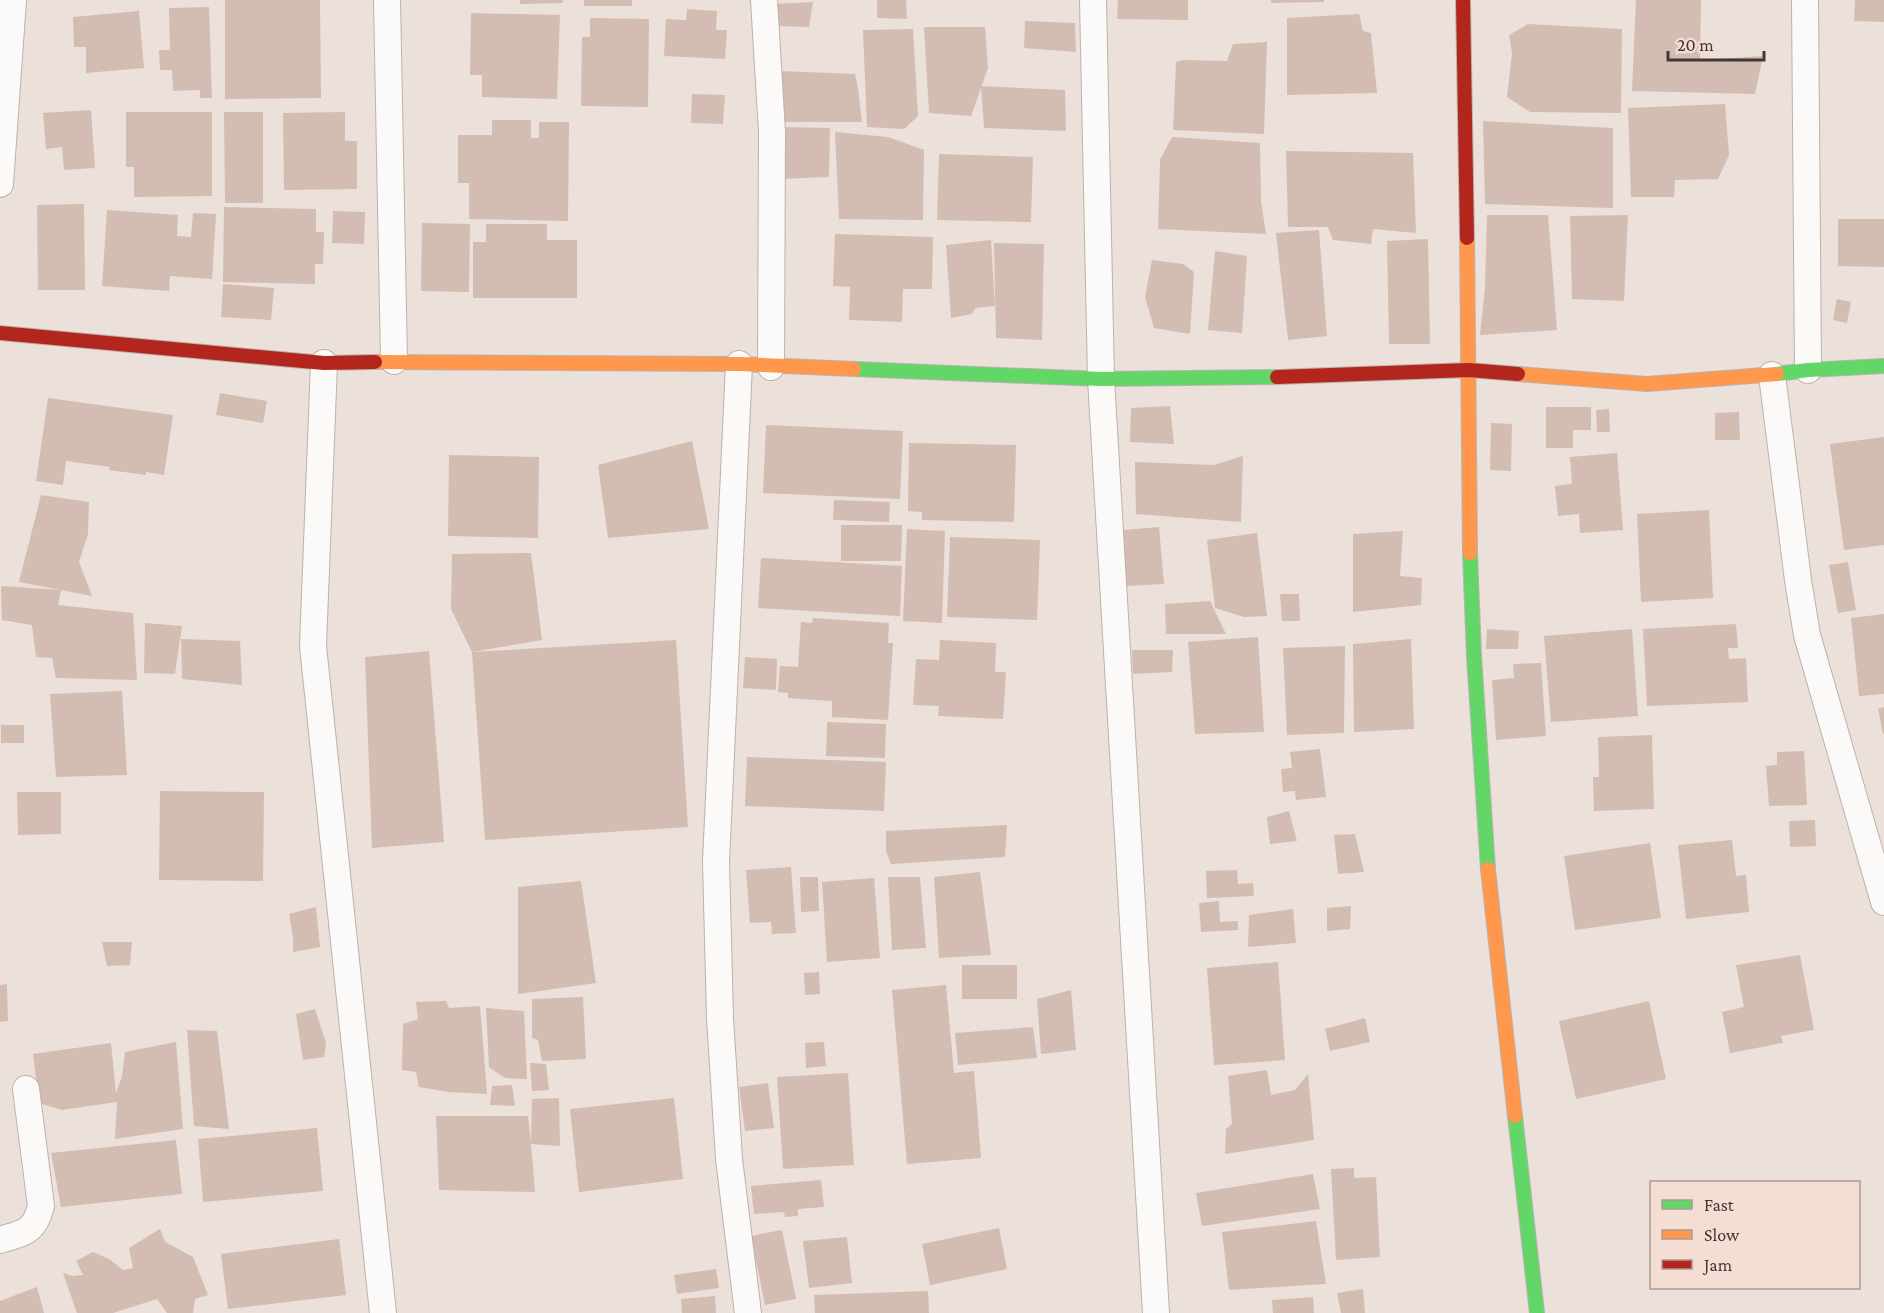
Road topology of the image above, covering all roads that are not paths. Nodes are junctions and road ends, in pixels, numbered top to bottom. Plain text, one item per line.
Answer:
1 (13, 0) edge
2 (387, 0) edge
3 (764, 0) edge
4 (1093, 0) edge
5 (1463, 0) edge
6 (1805, 0) edge
7 (0, 184) edge
8 (0, 333) edge
9 (394, 361) junction
10 (324, 363) junction
11 (740, 364) junction
12 (1884, 366) edge
13 (771, 367) junction
14 (1469, 370) junction
15 (1808, 370) junction
16 (1772, 375) junction
17 (1101, 379) junction
18 (1884, 902) edge
19 (26, 1089) dead end
20 (0, 1240) edge
21 (383, 1313) edge
22 (748, 1313) edge
23 (1156, 1313) edge
24 (1537, 1313) edge

1 - 7 street
2 - 9 street
3 - 13 street
4 - 17 street
5 - 14 street
6 - 15 street
8 - 10 street
9 - 10 street
9 - 11 street
10 - 21 street
11 - 13 street
11 - 22 street
12 - 15 street
13 - 17 street
14 - 16 street
14 - 17 street
14 - 24 street
15 - 16 street
16 - 18 street
17 - 23 street
19 - 20 street

